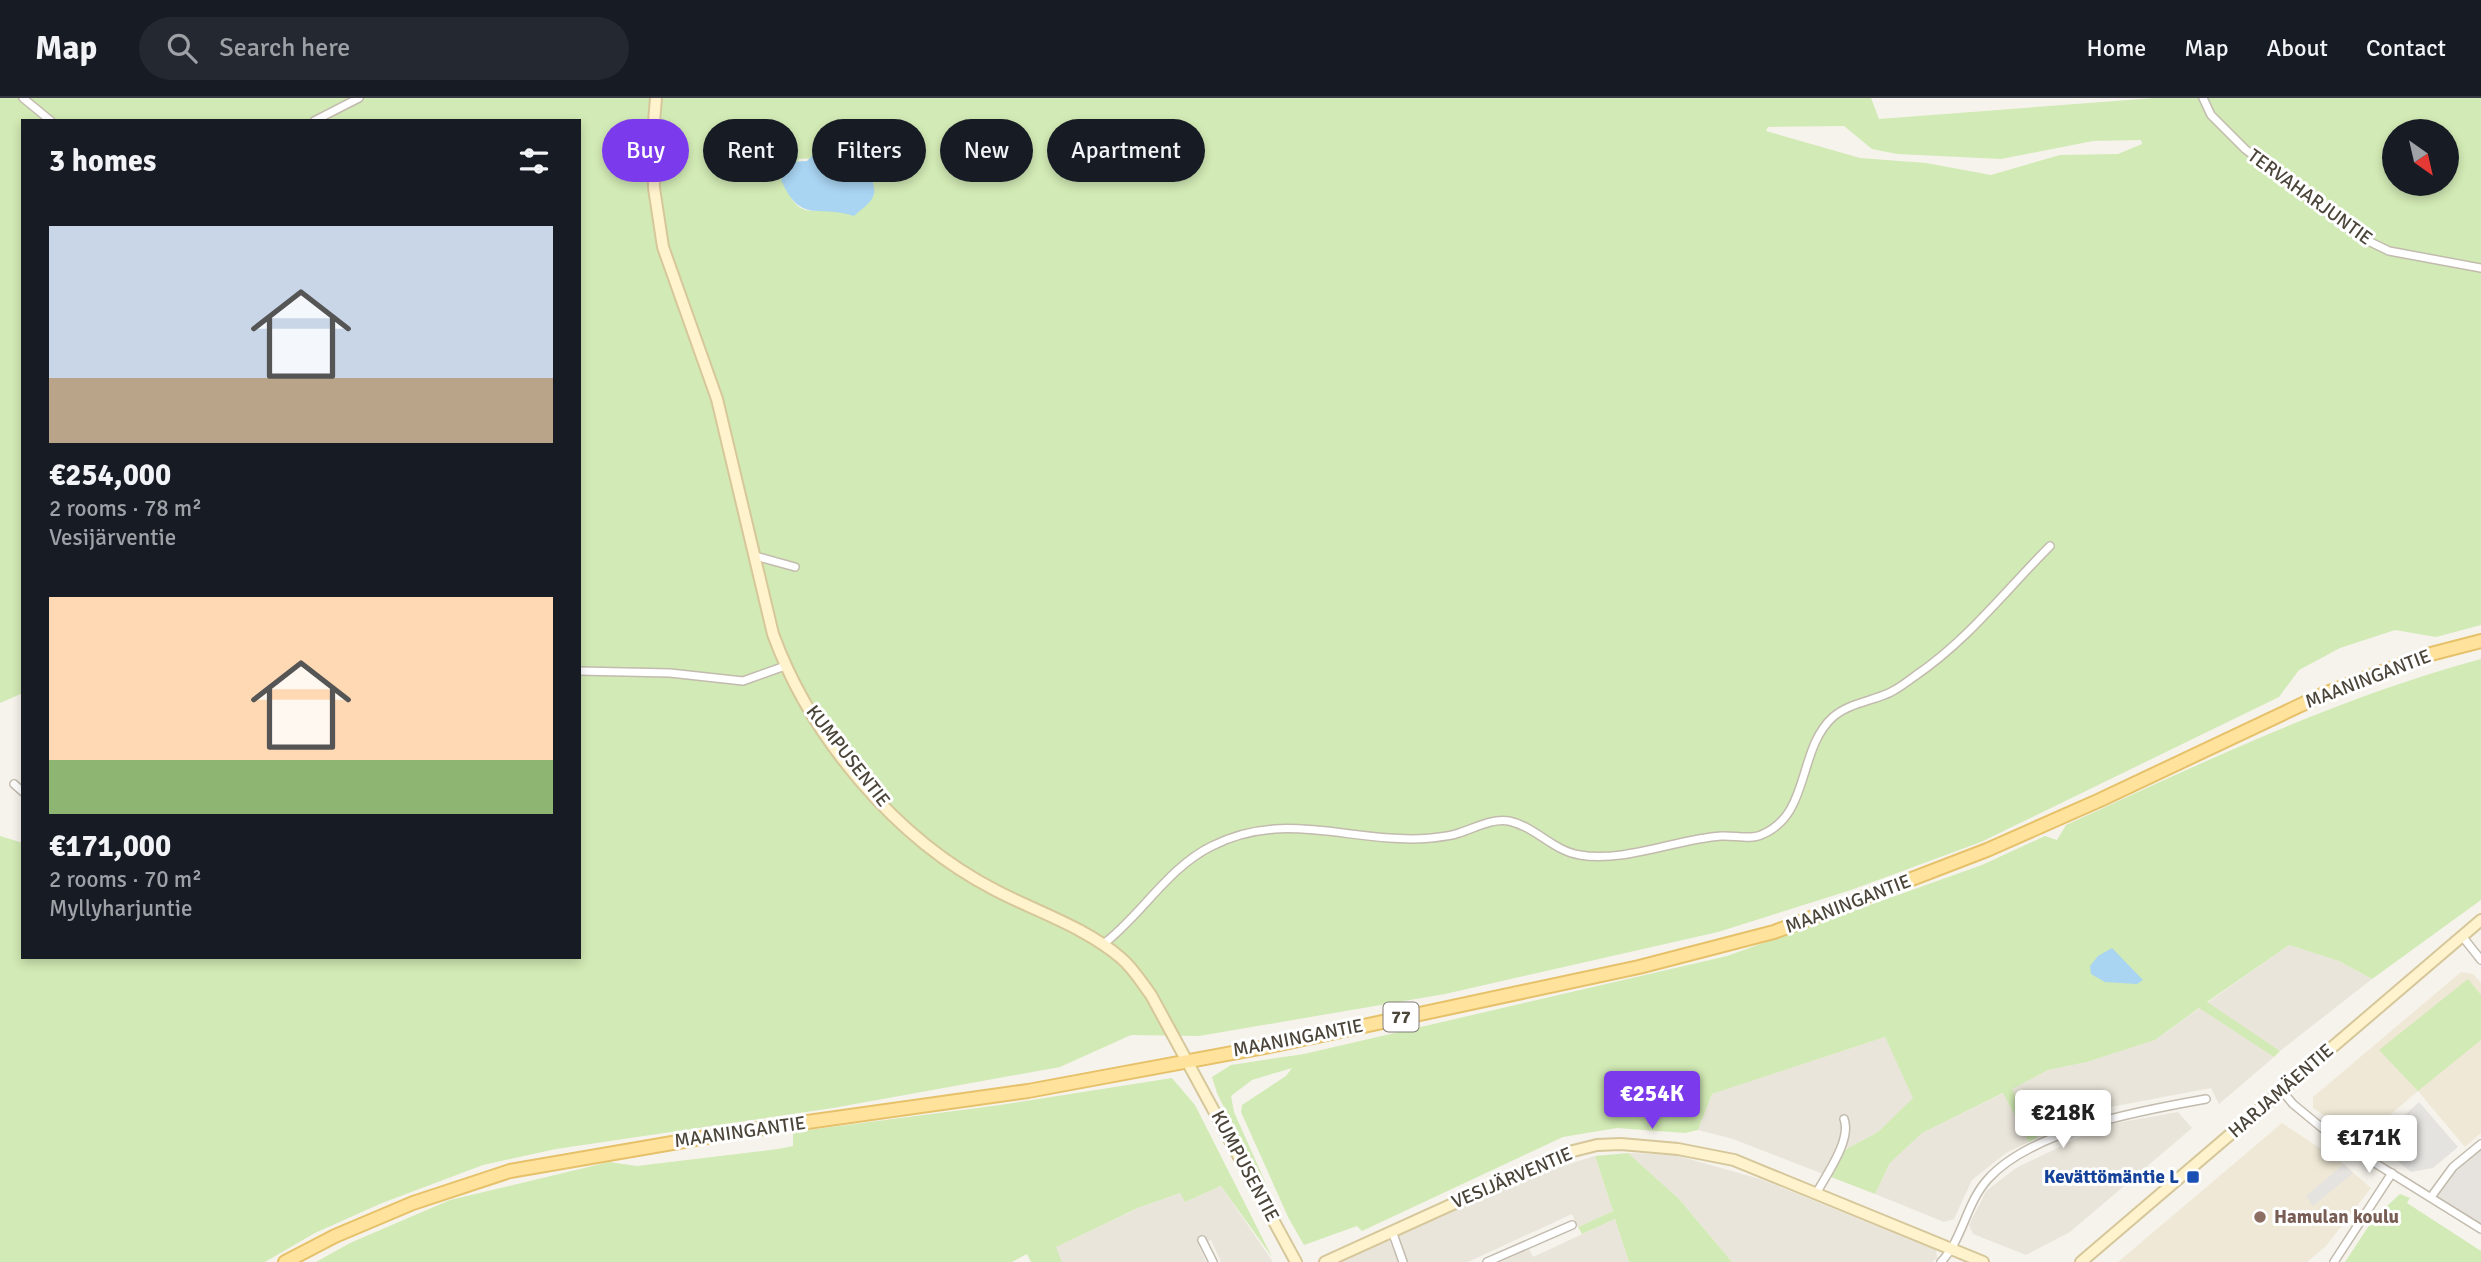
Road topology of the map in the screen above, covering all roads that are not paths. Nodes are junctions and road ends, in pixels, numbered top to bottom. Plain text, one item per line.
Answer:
1 (23, 98) edge
2 (359, 98) edge
3 (656, 98) edge
4 (2203, 98) edge
5 (49, 119) edge
6 (318, 119) edge
7 (2481, 268) edge
8 (2050, 546) dead end
9 (755, 556) junction
10 (795, 567) dead end
11 (2481, 641) edge
12 (785, 666) junction
13 (581, 671) edge
14 (14, 784) dead end
15 (21, 790) edge
16 (2481, 920) edge
17 (2462, 936) junction
18 (1102, 946) junction
19 (2481, 960) edge
20 (1188, 1060) junction
21 (2282, 1091) junction
22 (2206, 1099) dead end
23 (1844, 1119) dead end
24 (2481, 1144) edge
25 (2392, 1172) junction
26 (1816, 1194) junction
27 (2431, 1197) junction
28 (1572, 1225) dead end
29 (2481, 1228) edge
30 (1392, 1231) junction
31 (1202, 1240) dead end
32 (1952, 1250) junction
33 (285, 1262) edge
34 (1213, 1262) edge
35 (1296, 1262) edge
36 (1325, 1262) edge
37 (1403, 1262) edge
38 (1487, 1262) edge
39 (1941, 1262) edge
40 (1983, 1262) edge
41 (2081, 1262) edge
42 (2334, 1262) edge

1 - 5 street
2 - 6 street
3 - 9 street, KUMPUSENTIE
4 - 7 street, TERVAHARJUNTIE
8 - 18 street
9 - 10 street
9 - 12 street, KUMPUSENTIE
11 - 20 main road, MAANINGANTIE / 77
12 - 13 street
12 - 18 street, KUMPUSENTIE
14 - 15 street
16 - 17 street, HARJAMÄENTIE
17 - 19 street
17 - 21 street, HARJAMÄENTIE
18 - 20 street, KUMPUSENTIE
20 - 33 main road, MAANINGANTIE / 77
20 - 35 street, KUMPUSENTIE
21 - 25 street
21 - 41 street, HARJAMÄENTIE
22 - 32 street
23 - 26 street
24 - 27 street
25 - 27 street
25 - 42 street
26 - 30 street, VESIJÄRVENTIE
26 - 32 street, VESIJÄRVENTIE
27 - 29 street
28 - 38 street
30 - 36 street, VESIJÄRVENTIE
30 - 37 street
31 - 34 street
32 - 39 street
32 - 40 street, VESIJÄRVENTIE

